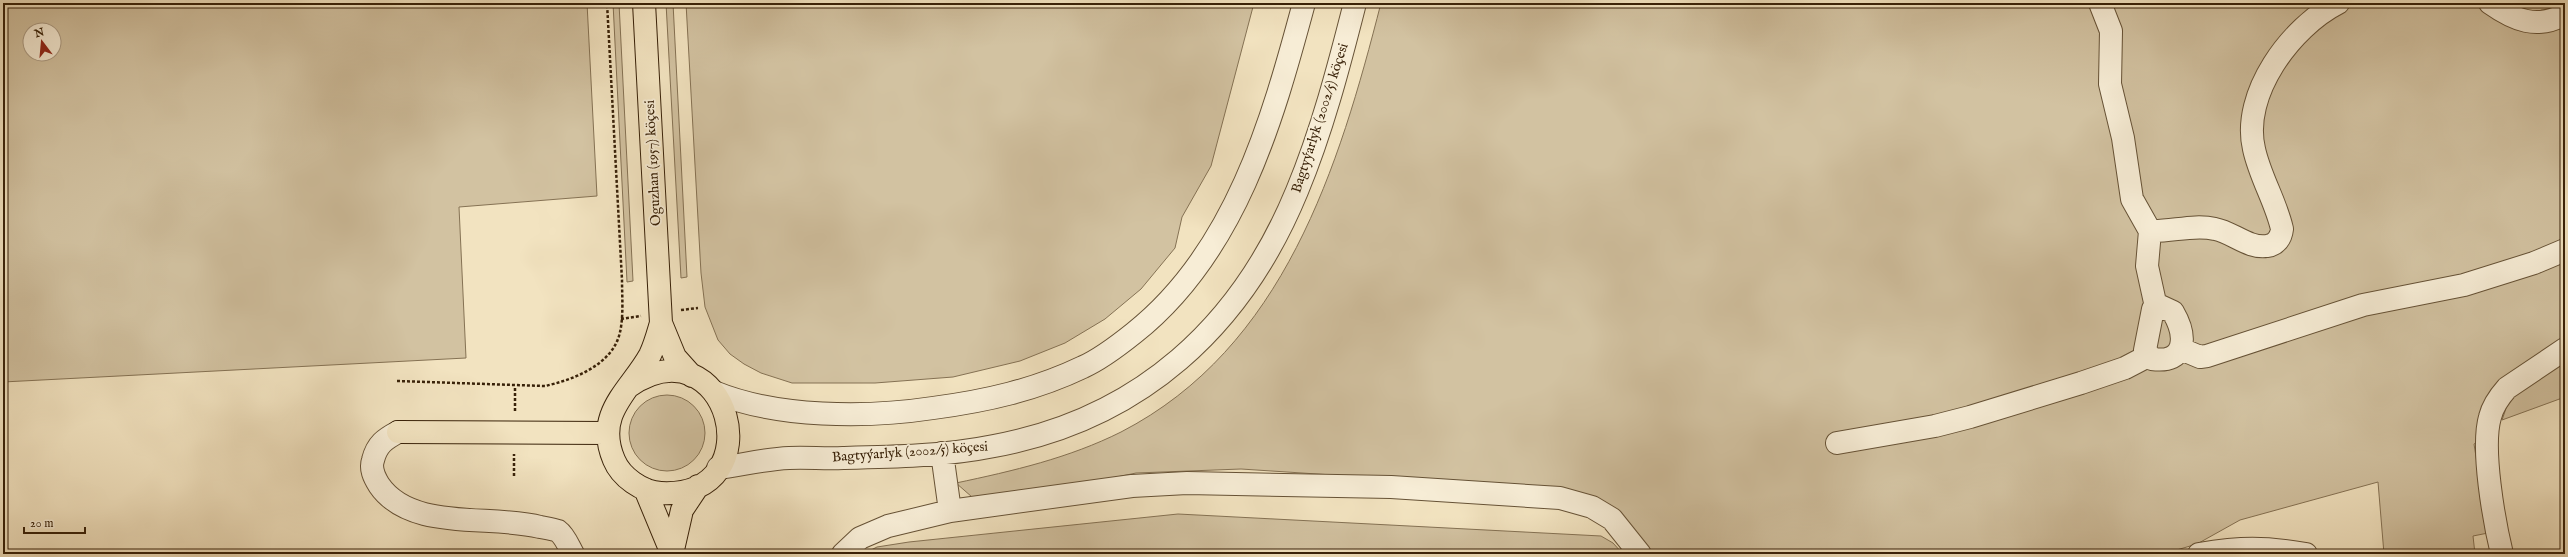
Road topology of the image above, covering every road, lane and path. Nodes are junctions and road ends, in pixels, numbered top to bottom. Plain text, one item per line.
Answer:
1 (607, 3) edge
2 (644, 3) edge
3 (1304, 3) edge
4 (1355, 3) edge
5 (2100, 3) edge
6 (2338, 3) edge
7 (2490, 3) edge
8 (2565, 14) edge
9 (2150, 231) junction
10 (2565, 250) edge
11 (2156, 307) junction
12 (661, 323) junction
13 (2181, 349) junction
14 (2565, 349) edge
15 (2148, 356) junction
16 (692, 376) junction
17 (397, 381) dead end
18 (628, 387) junction
19 (714, 392) junction
20 (398, 432) joint
21 (608, 433) junction
22 (1837, 443) dead end
23 (942, 453) junction
24 (718, 468) junction
25 (698, 486) junction
26 (645, 489) junction
27 (950, 511) junction
28 (573, 554) edge
29 (843, 554) edge
30 (1640, 554) edge
31 (2199, 554) edge
32 (2306, 554) edge
33 (2502, 554) edge

1 - 17 path
2 - 12 main road, Oguzhan (1957) köçesi
3 - 19 street
4 - 23 street, Bagtyýarlyk (2002/5) köçesi
5 - 9 street
6 - 9 street
7 - 8 street
9 - 11 street
10 - 13 street
11 - 13 street
11 - 15 street
12 - 16 main road, Oguzhan (1957) köçesi
12 - 18 main road, Oguzhan (1957) köçesi
13 - 15 street
14 - 33 street
15 - 22 street
16 - 18 main road, Oguzhan (1957) köçesi
16 - 19 main road, Oguzhan (1957) köçesi
18 - 21 main road, Oguzhan (1957) köçesi
19 - 24 main road, Oguzhan (1957) köçesi
20 - 21 main road
20 - 28 street
21 - 26 main road, Oguzhan (1957) köçesi
23 - 24 street, Bagtyýarlyk (2002/5) köçesi
23 - 27 street
24 - 25 main road, Oguzhan (1957) köçesi
25 - 26 main road, Oguzhan (1957) köçesi
25 - 26 main road, Oguzhan (1957) köçesi
27 - 29 street
27 - 30 street
31 - 32 street

